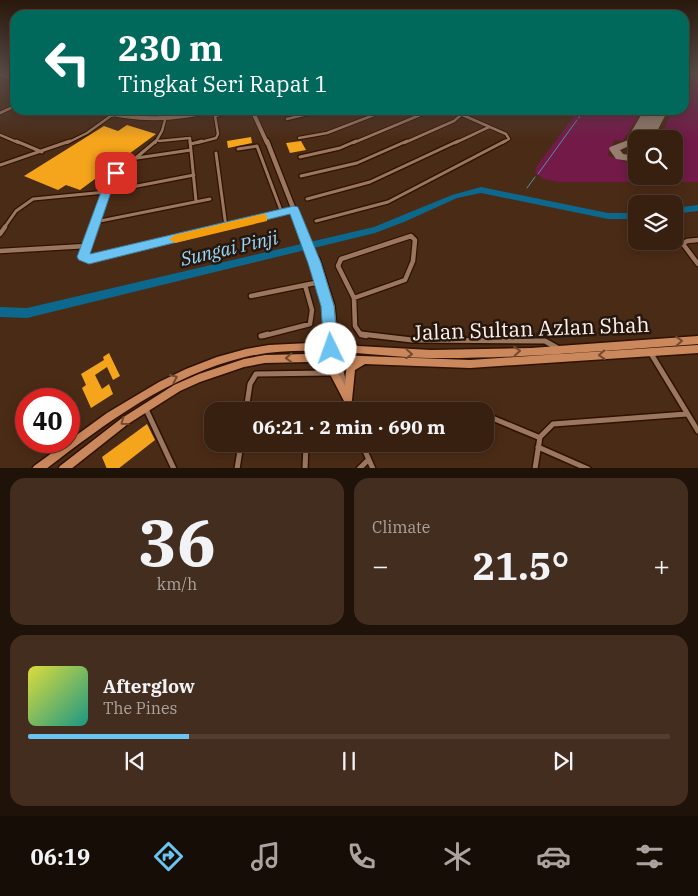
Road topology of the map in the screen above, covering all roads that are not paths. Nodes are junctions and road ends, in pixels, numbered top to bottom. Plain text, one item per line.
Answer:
1 (112, 115) joint
2 (179, 115) edge
3 (190, 115) edge
4 (219, 115) edge
5 (256, 115) edge
6 (303, 115) edge
7 (374, 115) edge
8 (420, 115) edge
9 (461, 115) joint
10 (174, 116) junction
11 (127, 119) junction
12 (154, 119) junction
13 (287, 119) dead end
14 (165, 120) junction
15 (489, 127) junction
16 (0, 135) edge
17 (299, 138) dead end
18 (158, 141) junction
19 (191, 144) junction
20 (238, 149) dead end
21 (192, 150) junction
22 (42, 153) junction
23 (216, 153) dead end
24 (300, 156) dead end
25 (137, 158) junction
26 (0, 165) edge
27 (194, 175) junction
28 (301, 176) dead end
29 (106, 192) junction
30 (210, 199) dead end
31 (307, 199) dead end
32 (196, 201) junction
33 (295, 209) junction
34 (282, 213) junction
35 (316, 221) dead end
36 (95, 222) junction
37 (226, 227) junction
38 (0, 234) edge
39 (698, 240) edge
40 (86, 246) junction
41 (0, 251) edge
42 (698, 264) edge
43 (323, 281) junction
44 (305, 285) junction
45 (251, 296) dead end
46 (354, 298) junction
47 (333, 333) junction
48 (261, 336) dead end
49 (698, 340) edge
50 (310, 348) junction
51 (698, 348) edge
52 (558, 349) junction
53 (360, 351) junction
54 (335, 352) junction
55 (650, 352) junction
56 (307, 358) junction
57 (371, 360) junction
58 (334, 373) junction
59 (348, 400) junction
60 (247, 402) edge
61 (145, 407) junction
62 (688, 414) junction
63 (494, 419) edge
64 (698, 431) edge
65 (538, 438) junction
66 (538, 447) junction
67 (240, 452) edge
68 (306, 452) edge
69 (365, 452) edge
70 (368, 460) junction
71 (37, 468) edge
72 (63, 468) edge
73 (174, 468) edge
74 (237, 468) edge
75 (305, 468) edge
76 (359, 468) edge
77 (373, 468) edge
78 (536, 468) edge
79 (588, 468) edge

1 - 11 street
1 - 22 street
2 - 10 street
3 - 14 street
4 - 19 street
5 - 33 street
6 - 13 street
7 - 17 street
8 - 24 street
9 - 15 street
9 - 28 street
10 - 12 street
10 - 14 street
11 - 12 street
11 - 14 street
12 - 14 street
14 - 18 street
15 - 31 street
15 - 35 street
16 - 22 street
18 - 19 street
18 - 25 street
19 - 21 street
20 - 34 street
21 - 25 street
21 - 27 street
22 - 26 street
23 - 37 street
25 - 29 street
27 - 29 street
27 - 32 street
29 - 36 street
29 - 38 street
30 - 32 street
32 - 36 street
33 - 34 street
33 - 43 street
34 - 37 street
36 - 40 street
37 - 40 street
39 - 42 street
40 - 41 street
43 - 44 street
43 - 47 street
44 - 45 street
44 - 48 street
46 - 46 street
46 - 52 street
47 - 50 main road
47 - 53 main road
47 - 54 street
52 -> 49 main road, Jalan Sultan Azlan Shah
50 - 54 main road, Jalan Sultan Azlan Shah
71 -> 50 main road, Jalan Sultan Azlan Shah
51 - 55 main road, Jalan Sultan Azlan Shah
53 -> 52 main road, Jalan Sultan Azlan Shah
53 - 54 main road, Jalan Sultan Azlan Shah
54 - 56 main road, Jalan Sultan Azlan Shah
54 - 57 main road, Jalan Sultan Azlan Shah
54 - 59 street
55 -> 57 main road, Jalan Sultan Azlan Shah
55 - 62 street
56 - 58 main road
56 -> 61 main road, Jalan Sultan Azlan Shah
57 - 59 main road
58 - 59 main road
58 - 60 street
61 -> 72 main road, Jalan Sultan Azlan Shah
61 - 73 street
62 - 64 street
62 - 65 street
63 - 65 street
65 - 66 street
66 - 78 street
66 - 79 street
67 - 74 street
68 - 75 street
69 - 70 street
70 - 76 street
70 - 77 street

